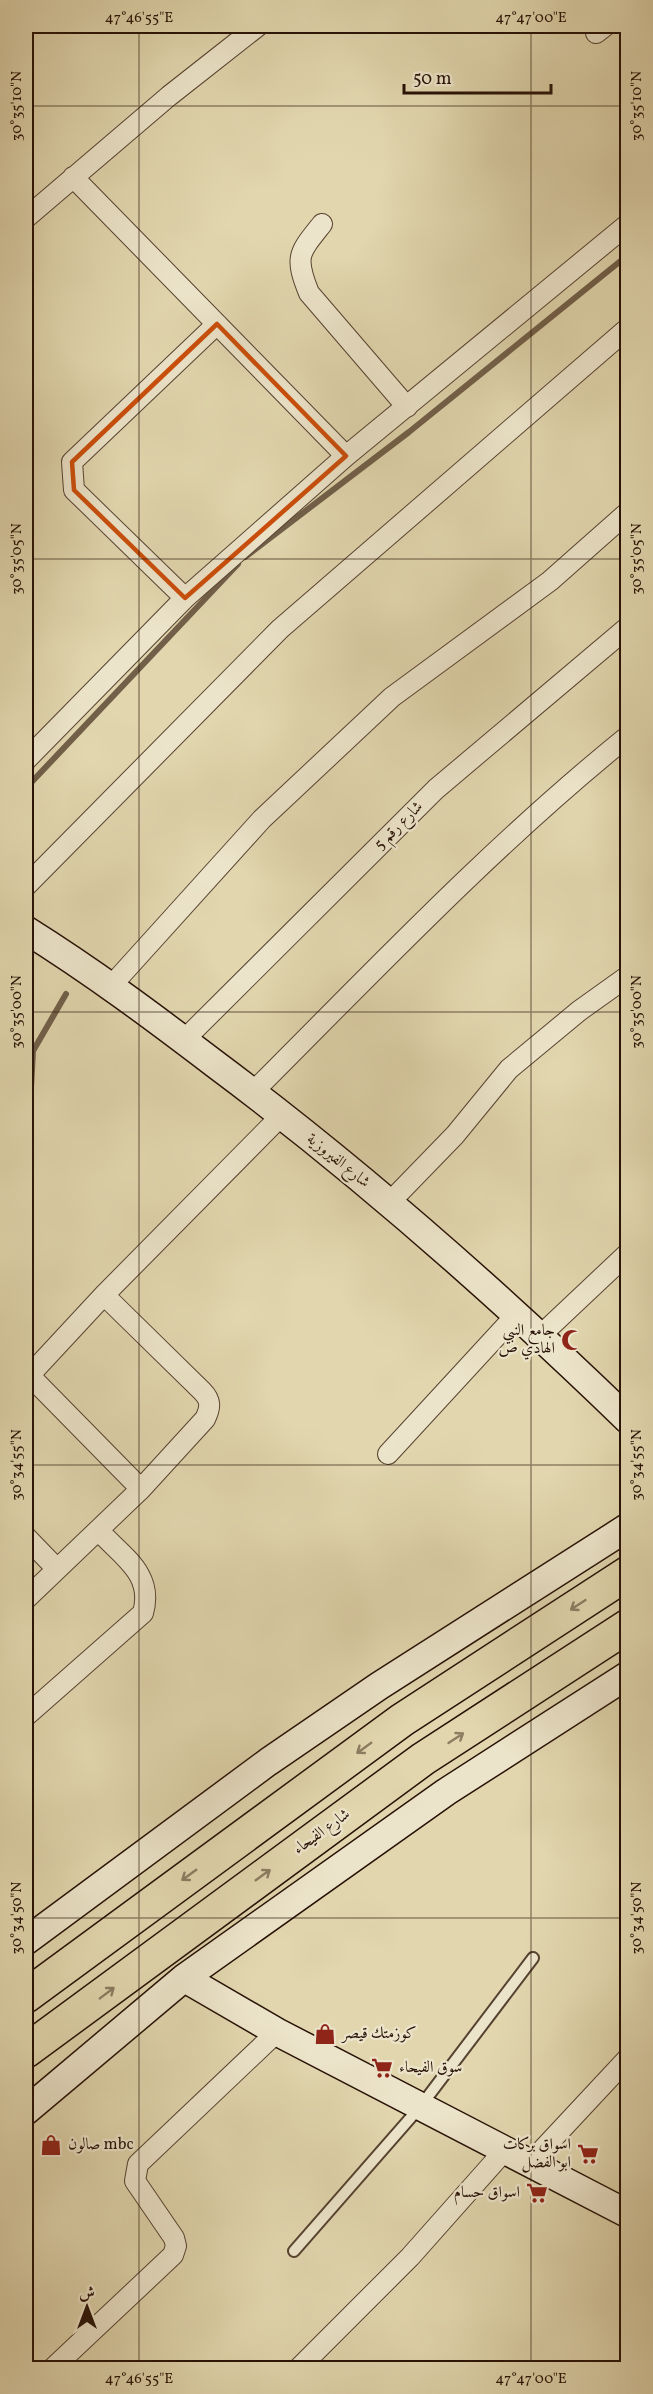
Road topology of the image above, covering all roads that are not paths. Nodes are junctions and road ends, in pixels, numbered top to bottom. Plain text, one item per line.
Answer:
1 (258, 26) edge
2 (73, 177) junction
3 (26, 218) edge
4 (322, 224) dead end
5 (627, 224) edge
6 (217, 324) junction
7 (627, 328) edge
8 (407, 407) junction
9 (346, 456) junction
10 (627, 512) edge
11 (185, 598) junction
12 (627, 627) edge
13 (627, 736) edge
14 (26, 760) edge
15 (26, 886) edge
16 (26, 930) edge
17 (627, 976) edge
18 (112, 985) junction
19 (184, 1040) junction
20 (253, 1092) junction
21 (282, 1115) junction
22 (389, 1203) junction
23 (627, 1253) edge
24 (104, 1295) junction
25 (517, 1314) junction
26 (541, 1335) junction
27 (27, 1377) edge
28 (627, 1420) edge
29 (388, 1455) dead end
30 (141, 1489) junction
31 (627, 1527) edge
32 (98, 1530) junction
33 (26, 1537) edge
34 (57, 1569) junction
35 (627, 1573) edge
36 (26, 1599) edge
37 (627, 1626) edge
38 (627, 1676) edge
39 (379, 1686) junction
40 (26, 1716) edge
41 (402, 1720) junction
42 (423, 1759) junction
43 (446, 1792) junction
44 (26, 1941) edge
45 (533, 1958) dead end
46 (184, 1978) junction
47 (26, 1996) edge
48 (78, 2015) junction
49 (277, 2031) junction
50 (103, 2044) junction
51 (26, 2051) edge
52 (627, 2058) edge
53 (420, 2106) junction
54 (26, 2110) edge
55 (504, 2150) junction
56 (530, 2163) junction
57 (627, 2214) edge
58 (294, 2251) dead end
59 (53, 2368) edge
60 (299, 2368) edge

1 - 2 street
2 - 3 street
2 - 6 street
4 - 8 street
5 - 8 street
6 - 9 street
6 - 11 street
7 - 15 street
8 - 9 street
9 - 11 street
10 - 18 street
11 - 14 street
12 - 19 street, شارع رقم 5
13 - 20 street
16 - 18 street, شارع الفيروزية
17 - 22 street
18 - 19 street, شارع الفيروزية
19 - 20 street, شارع الفيروزية
20 - 21 street, شارع الفيروزية
21 - 22 street, شارع الفيروزية
21 - 24 street
22 - 25 street, شارع الفيروزية
23 - 26 street
24 - 27 street
24 - 30 street
25 - 26 street, شارع الفيروزية
25 - 29 street
26 - 28 street, شارع الفيروزية
27 - 30 street
30 - 32 street
31 - 39 street
32 - 34 street
32 - 40 street
33 - 34 street
34 - 36 street
35 -> 41 highway
42 -> 37 highway, شارع الفيحاء
38 - 43 street
39 - 41 street
39 - 44 street
41 -> 47 highway
42 - 43 street
48 -> 42 highway, شارع الفيحاء
43 - 46 street
45 - 53 lane
46 - 49 street
46 - 50 street
48 - 50 street
48 - 51 highway, شارع الفيحاء
49 - 53 street
49 - 59 street
50 - 54 street
52 - 56 street
53 - 55 street
53 - 58 lane
55 - 56 street
55 - 60 street
56 - 57 street

